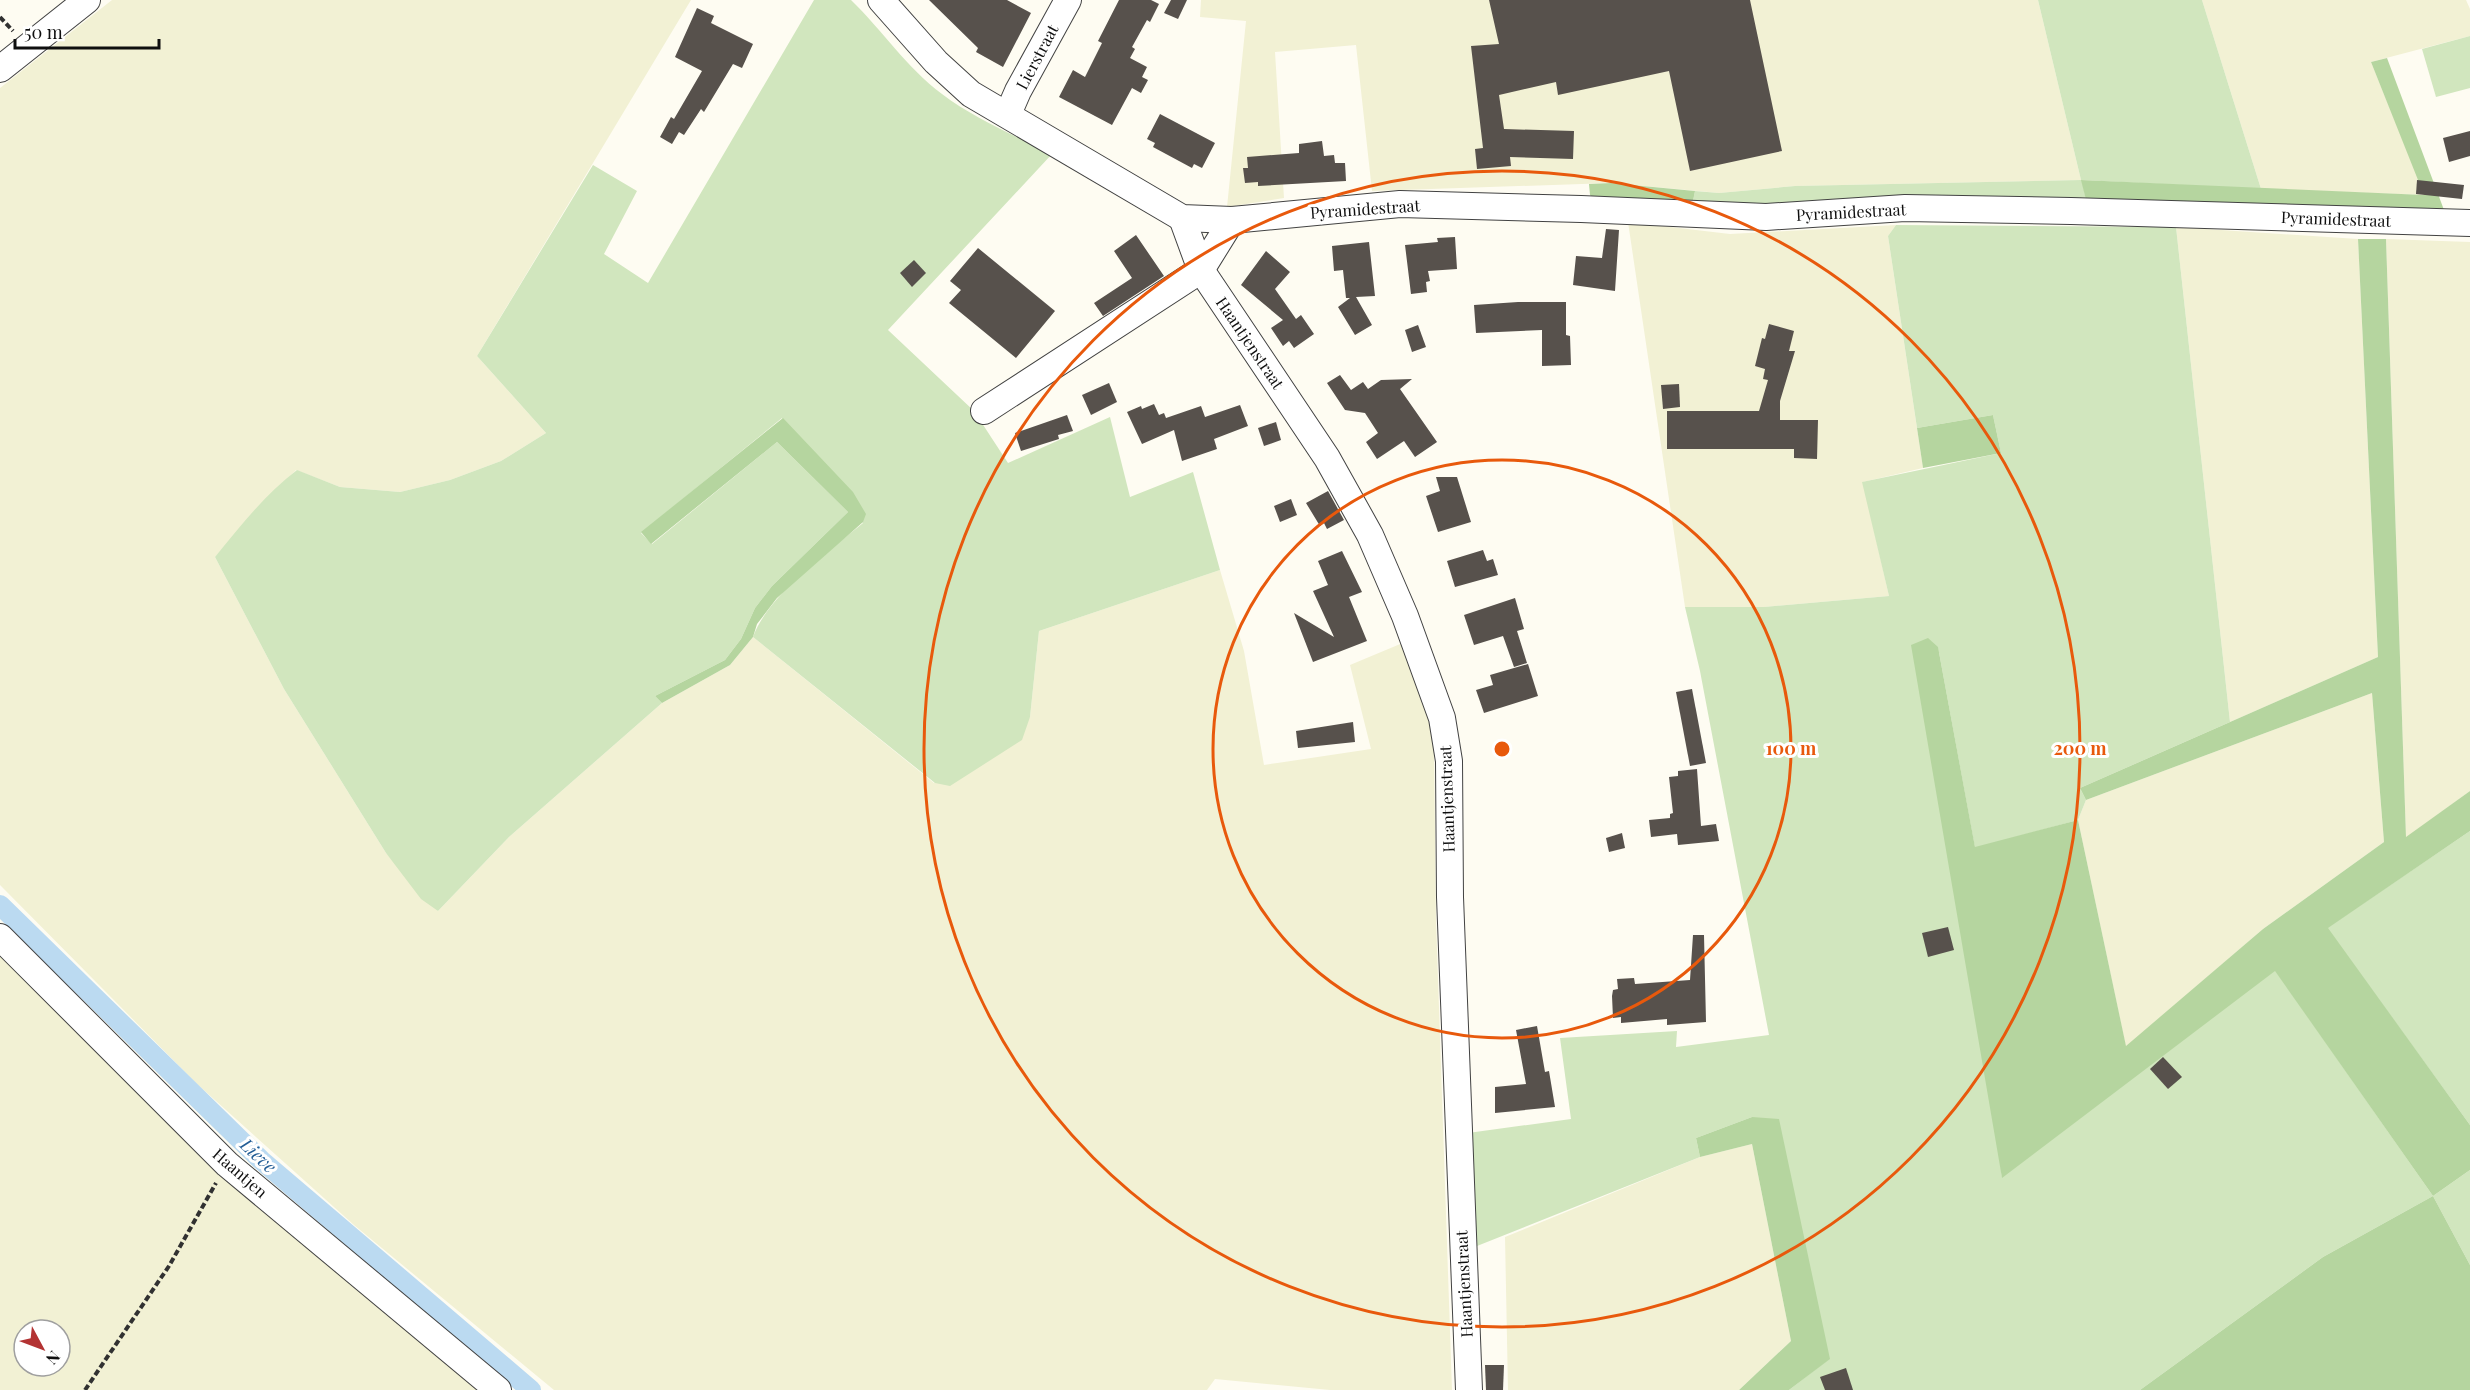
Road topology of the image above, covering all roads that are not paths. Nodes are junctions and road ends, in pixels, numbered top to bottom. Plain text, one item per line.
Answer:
1 (87, 0) edge
2 (881, 0) edge
3 (1068, 0) edge
4 (0, 69) edge
5 (1008, 114) junction
6 (1182, 218) junction
7 (1232, 220) junction
8 (2470, 223) edge
9 (1201, 270) junction
10 (984, 411) dead end
11 (0, 937) edge
12 (498, 1390) edge
13 (1469, 1390) edge

1 - 4 street
2 - 5 street, Pyramidestraat
3 - 5 street, Lierstraat
5 - 6 street, Pyramidestraat
6 - 7 street, Pyramidestraat
6 - 9 street, Haantjenstraat
7 - 8 street, Pyramidestraat
7 - 9 street
9 - 10 street
9 - 13 street, Haantjenstraat
11 - 12 street, Haantjen

